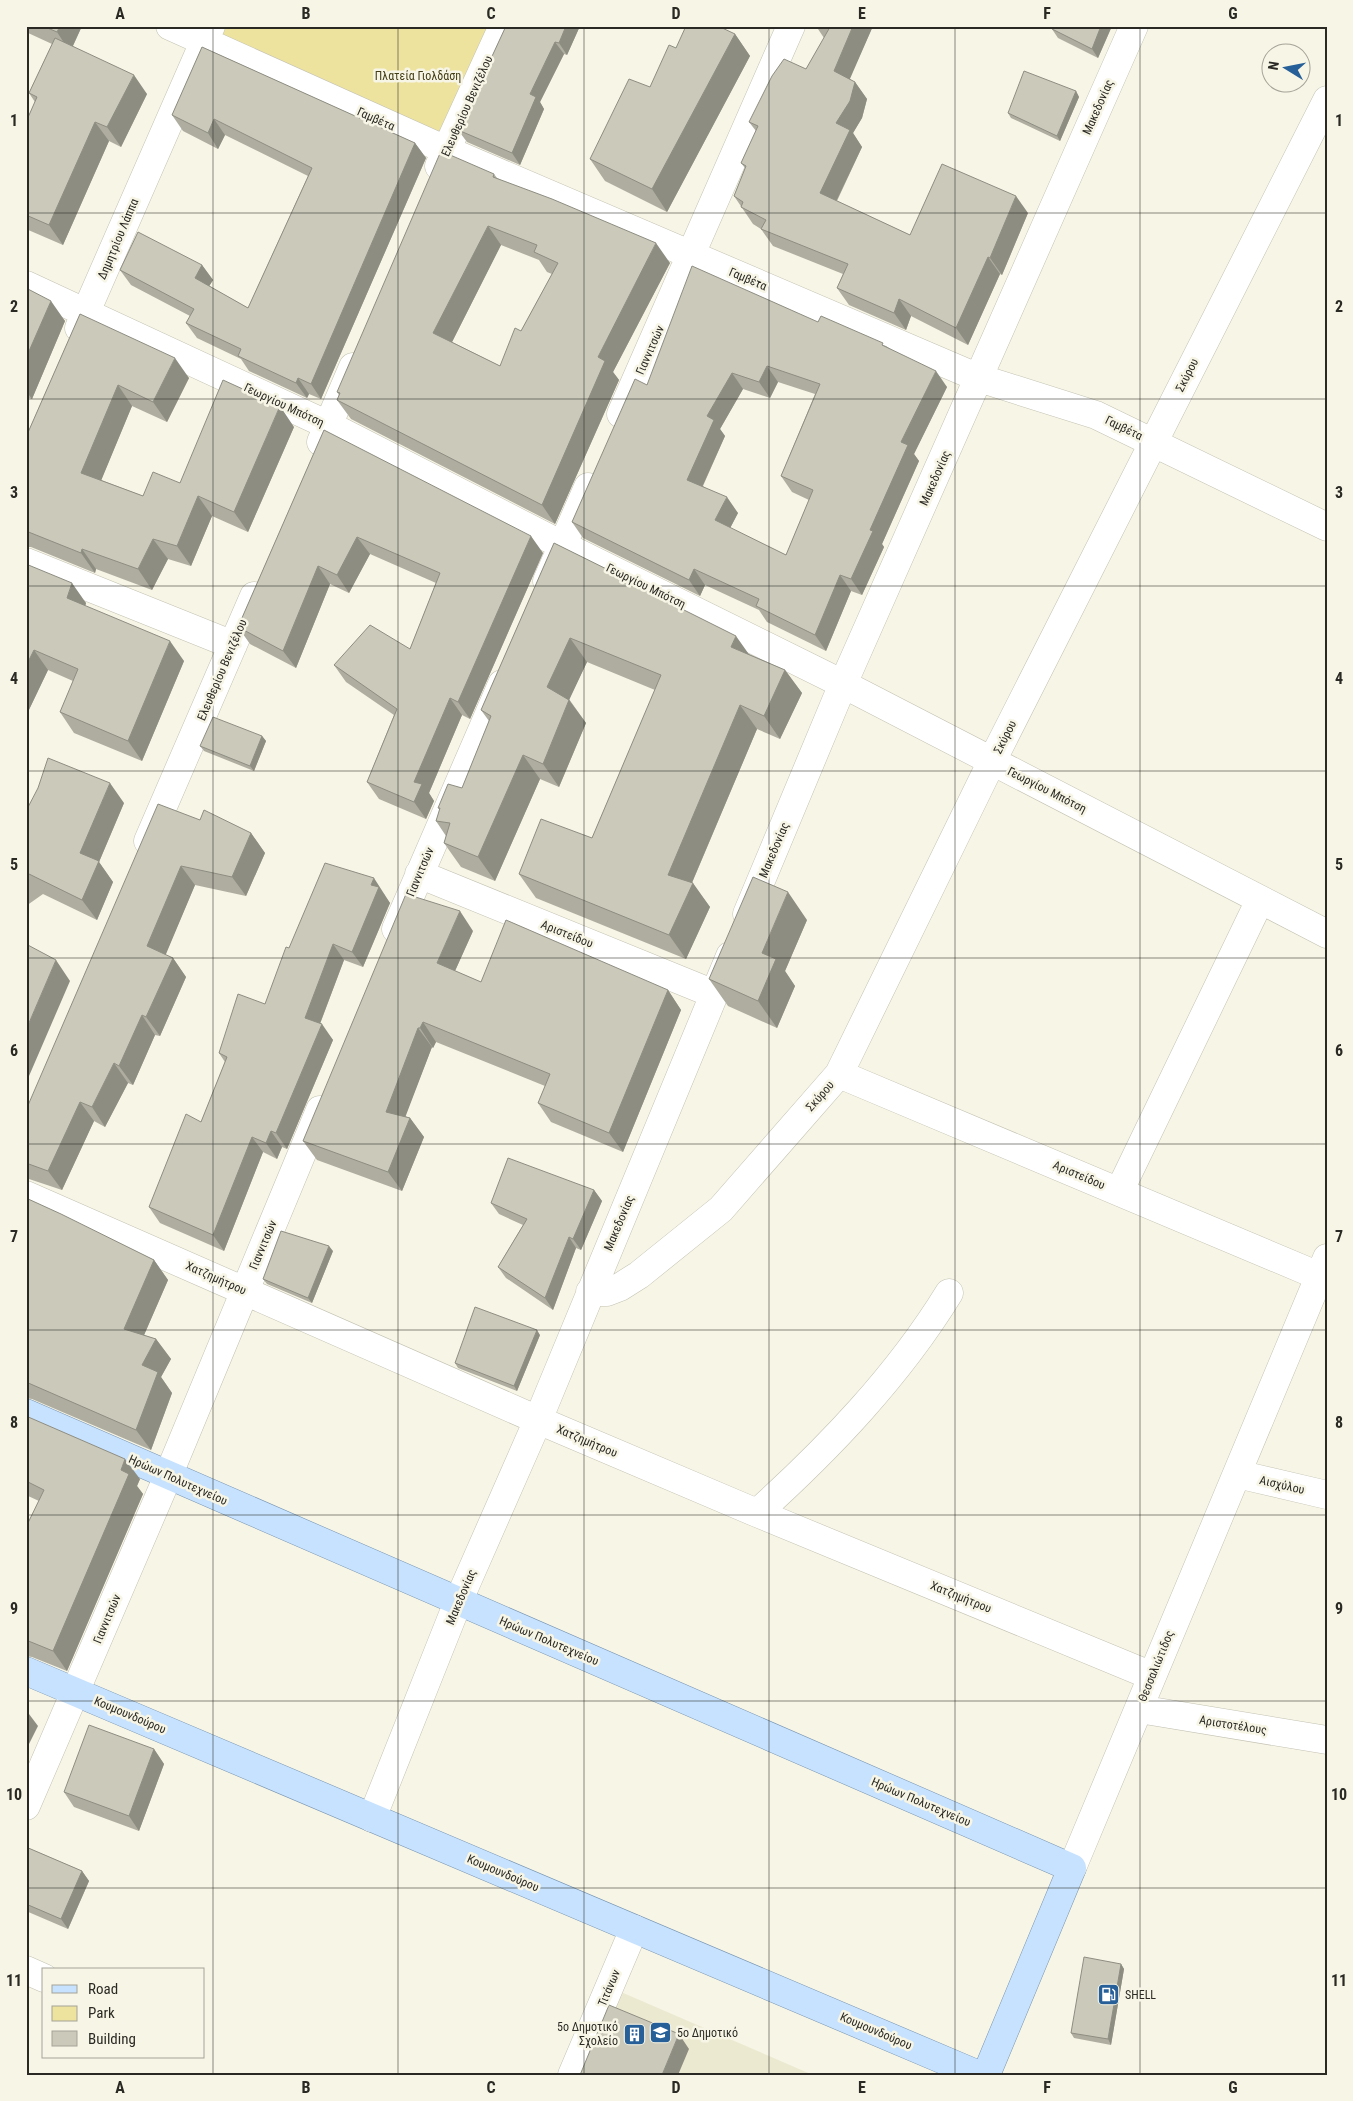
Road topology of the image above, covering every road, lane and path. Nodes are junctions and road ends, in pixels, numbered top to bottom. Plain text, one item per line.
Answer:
1 (170, 26) edge
2 (503, 26) edge
3 (791, 26) edge
4 (1134, 26) edge
5 (207, 34) edge
6 (1327, 100) edge
7 (446, 150) junction
8 (431, 187) edge
9 (692, 256) junction
10 (26, 285) edge
11 (86, 312) junction
12 (364, 343) edge
13 (71, 347) edge
14 (979, 378) junction
15 (328, 425) junction
16 (611, 436) edge
17 (1153, 442) junction
18 (312, 462) edge
19 (599, 463) edge
20 (1327, 527) edge
21 (562, 544) junction
22 (26, 562) edge
23 (264, 572) edge
24 (538, 600) edge
25 (233, 645) junction
26 (511, 664) edge
27 (843, 684) junction
28 (992, 761) junction
29 (137, 866) edge
30 (419, 874) junction
31 (1260, 900) junction
32 (1327, 934) edge
33 (384, 956) edge
34 (714, 994) junction
35 (839, 1074) junction
36 (328, 1092) edge
37 (1120, 1192) junction
38 (26, 1195) edge
39 (1323, 1267) edge
40 (244, 1291) junction
41 (590, 1292) junction
42 (949, 1293) dead end
43 (26, 1413) edge
44 (538, 1420) junction
45 (1236, 1474) junction
46 (168, 1476) junction
47 (1327, 1495) edge
48 (757, 1513) junction
49 (458, 1602) junction
50 (26, 1671) edge
51 (1152, 1676) junction
52 (76, 1692) junction
53 (1139, 1710) junction
54 (1327, 1740) edge
55 (26, 1806) edge
56 (372, 1818) junction
57 (1072, 1868) junction
58 (634, 1929) junction
59 (26, 1970) edge
60 (42, 1977) edge
61 (572, 2075) edge
62 (979, 2075) edge
63 (986, 2075) edge

1 - 5 street, Γαμβέτα
2 - 7 street, Ελευθερίου Βενιζέλου
3 - 9 street, Γιαννιτσών
4 - 14 street, Μακεδονίας
5 - 7 street, Γαμβέτα
5 - 11 street, Δημητρίου Λάππα
6 - 17 street, Σκύρου
7 - 8 street, Ελευθερίου Βενιζέλου
7 - 9 street, Γαμβέτα
9 - 14 street, Γαμβέτα
9 - 16 street, Γιαννιτσών
10 - 11 street, Γεωργίου Μπότση
11 - 13 street, Δημητρίου Λάππα
11 - 15 street, Γεωργίου Μπότση
12 - 15 street
14 - 17 street, Γαμβέτα
14 - 27 street, Μακεδονίας
15 - 18 street
15 - 21 street, Γεωργίου Μπότση
17 - 20 street, Γαμβέτα
17 - 28 street, Σκύρου
19 - 21 street
21 - 24 street
21 - 27 street, Γεωργίου Μπότση
22 - 25 street
23 - 25 street, Ελευθερίου Βενιζέλου
25 - 29 street, Ελευθερίου Βενιζέλου
26 - 30 street, Γιαννιτσών
27 - 28 street, Γεωργίου Μπότση
27 - 34 street, Μακεδονίας
28 - 31 street, Γεωργίου Μπότση
28 - 35 street, Σκύρου
30 - 33 street, Γιαννιτσών
30 - 34 street, Αριστείδου
31 - 32 street, Γεωργίου Μπότση
31 - 37 street
34 - 41 street, Μακεδονίας
35 - 37 street, Αριστείδου
35 - 41 street, Σκύρου
36 - 40 street, Γιαννιτσών
37 - 39 street, Αριστείδου
38 - 40 street, Χατζημήτρου
39 - 45 street, Θεσσαλιώτιδος
40 - 44 street, Χατζημήτρου
40 - 46 street, Γιαννιτσών
41 - 44 street, Μακεδονίας
42 - 48 street
43 - 46 main road, Ηρώων Πολυτεχνείου
44 - 48 street, Χατζημήτρου
44 - 49 street, Μακεδονίας
45 - 47 street, Αισχύλου
45 - 51 street, Θεσσαλιώτιδος
46 - 49 main road, Ηρώων Πολυτεχνείου
46 - 52 street, Γιαννιτσών
48 - 51 street, Χατζημήτρου
49 - 56 street, Μακεδονίας
49 - 57 main road, Ηρώων Πολυτεχνείου
50 - 52 main road, Κουμουνδούρου
51 - 53 street, Θεσσαλιώτιδος
52 - 55 street, Γιαννιτσών
52 - 56 main road, Κουμουνδούρου
53 - 54 street, Αριστοτέλους
53 - 57 street, Θεσσαλιώτιδος
56 - 58 main road, Κουμουνδούρου
57 - 63 main road, Θεσσαλιώτιδος
58 - 61 street, Τιτάνων
58 - 62 main road, Κουμουνδούρου
59 - 60 street

